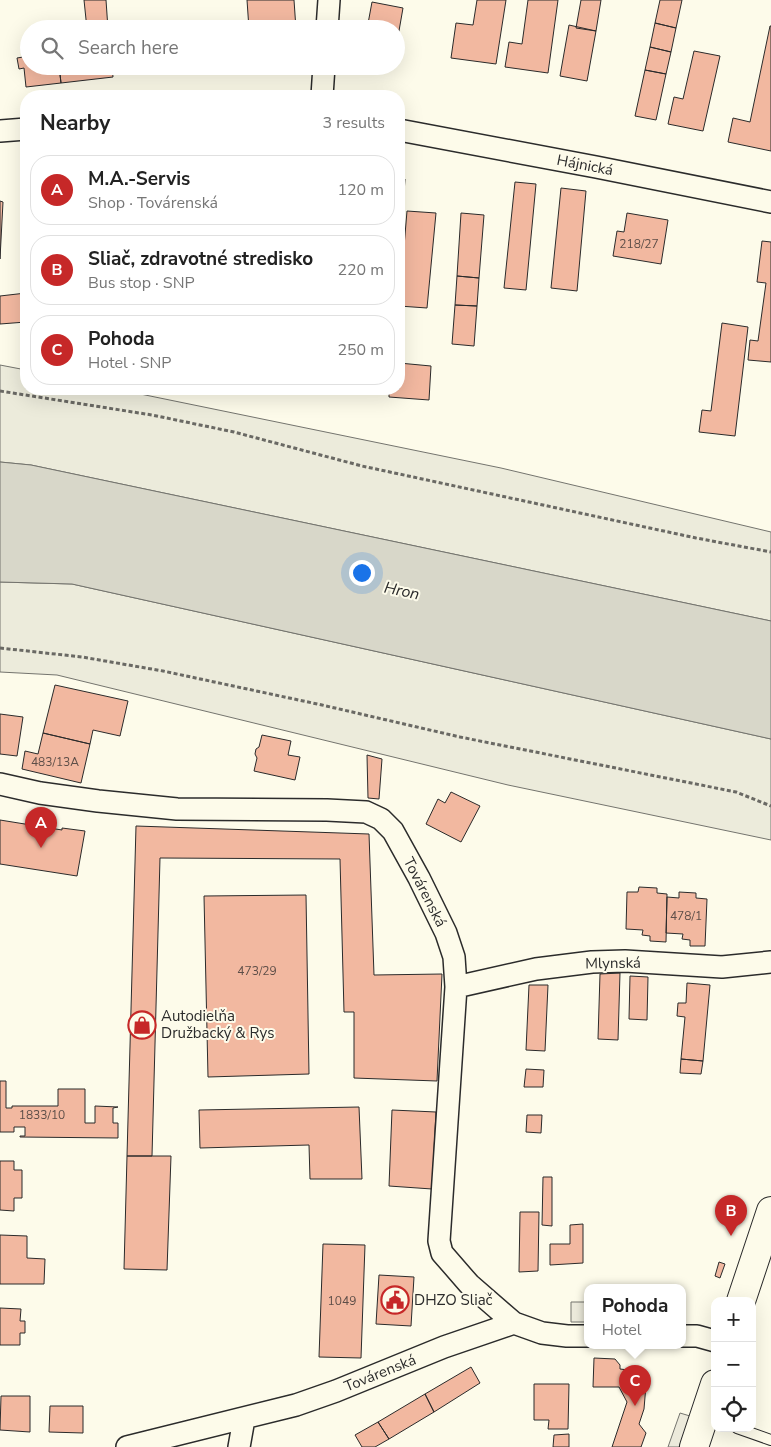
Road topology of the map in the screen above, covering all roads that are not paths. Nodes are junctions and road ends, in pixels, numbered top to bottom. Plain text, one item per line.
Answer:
1 (329, 0) edge
2 (328, 20) edge
3 (323, 75) edge
4 (322, 90) edge
5 (20, 129) edge
6 (0, 131) edge
7 (405, 131) edge
8 (771, 202) edge
9 (0, 784) edge
10 (771, 962) edge
11 (456, 987) junction
12 (770, 1218) edge
13 (742, 1297) edge
14 (514, 1323) junction
15 (584, 1336) edge
16 (686, 1336) edge
17 (711, 1340) edge
18 (714, 1387) edge
19 (244, 1419) junction
20 (709, 1419) edge
21 (748, 1432) edge
22 (771, 1440) edge
23 (126, 1447) edge
24 (239, 1447) edge
25 (694, 1447) edge

1 - 2 street
3 - 4 street
5 - 6 street
7 - 8 street, Hájnická
9 - 11 street, Továrenská
10 - 11 street, Mlynská
11 - 14 street, Továrenská
12 - 13 street
14 - 15 street, Továrenská
14 - 19 street, Továrenská
16 - 17 street
18 - 20 street
19 - 23 street, Továrenská
19 - 24 street
20 - 25 street
21 - 22 lane

